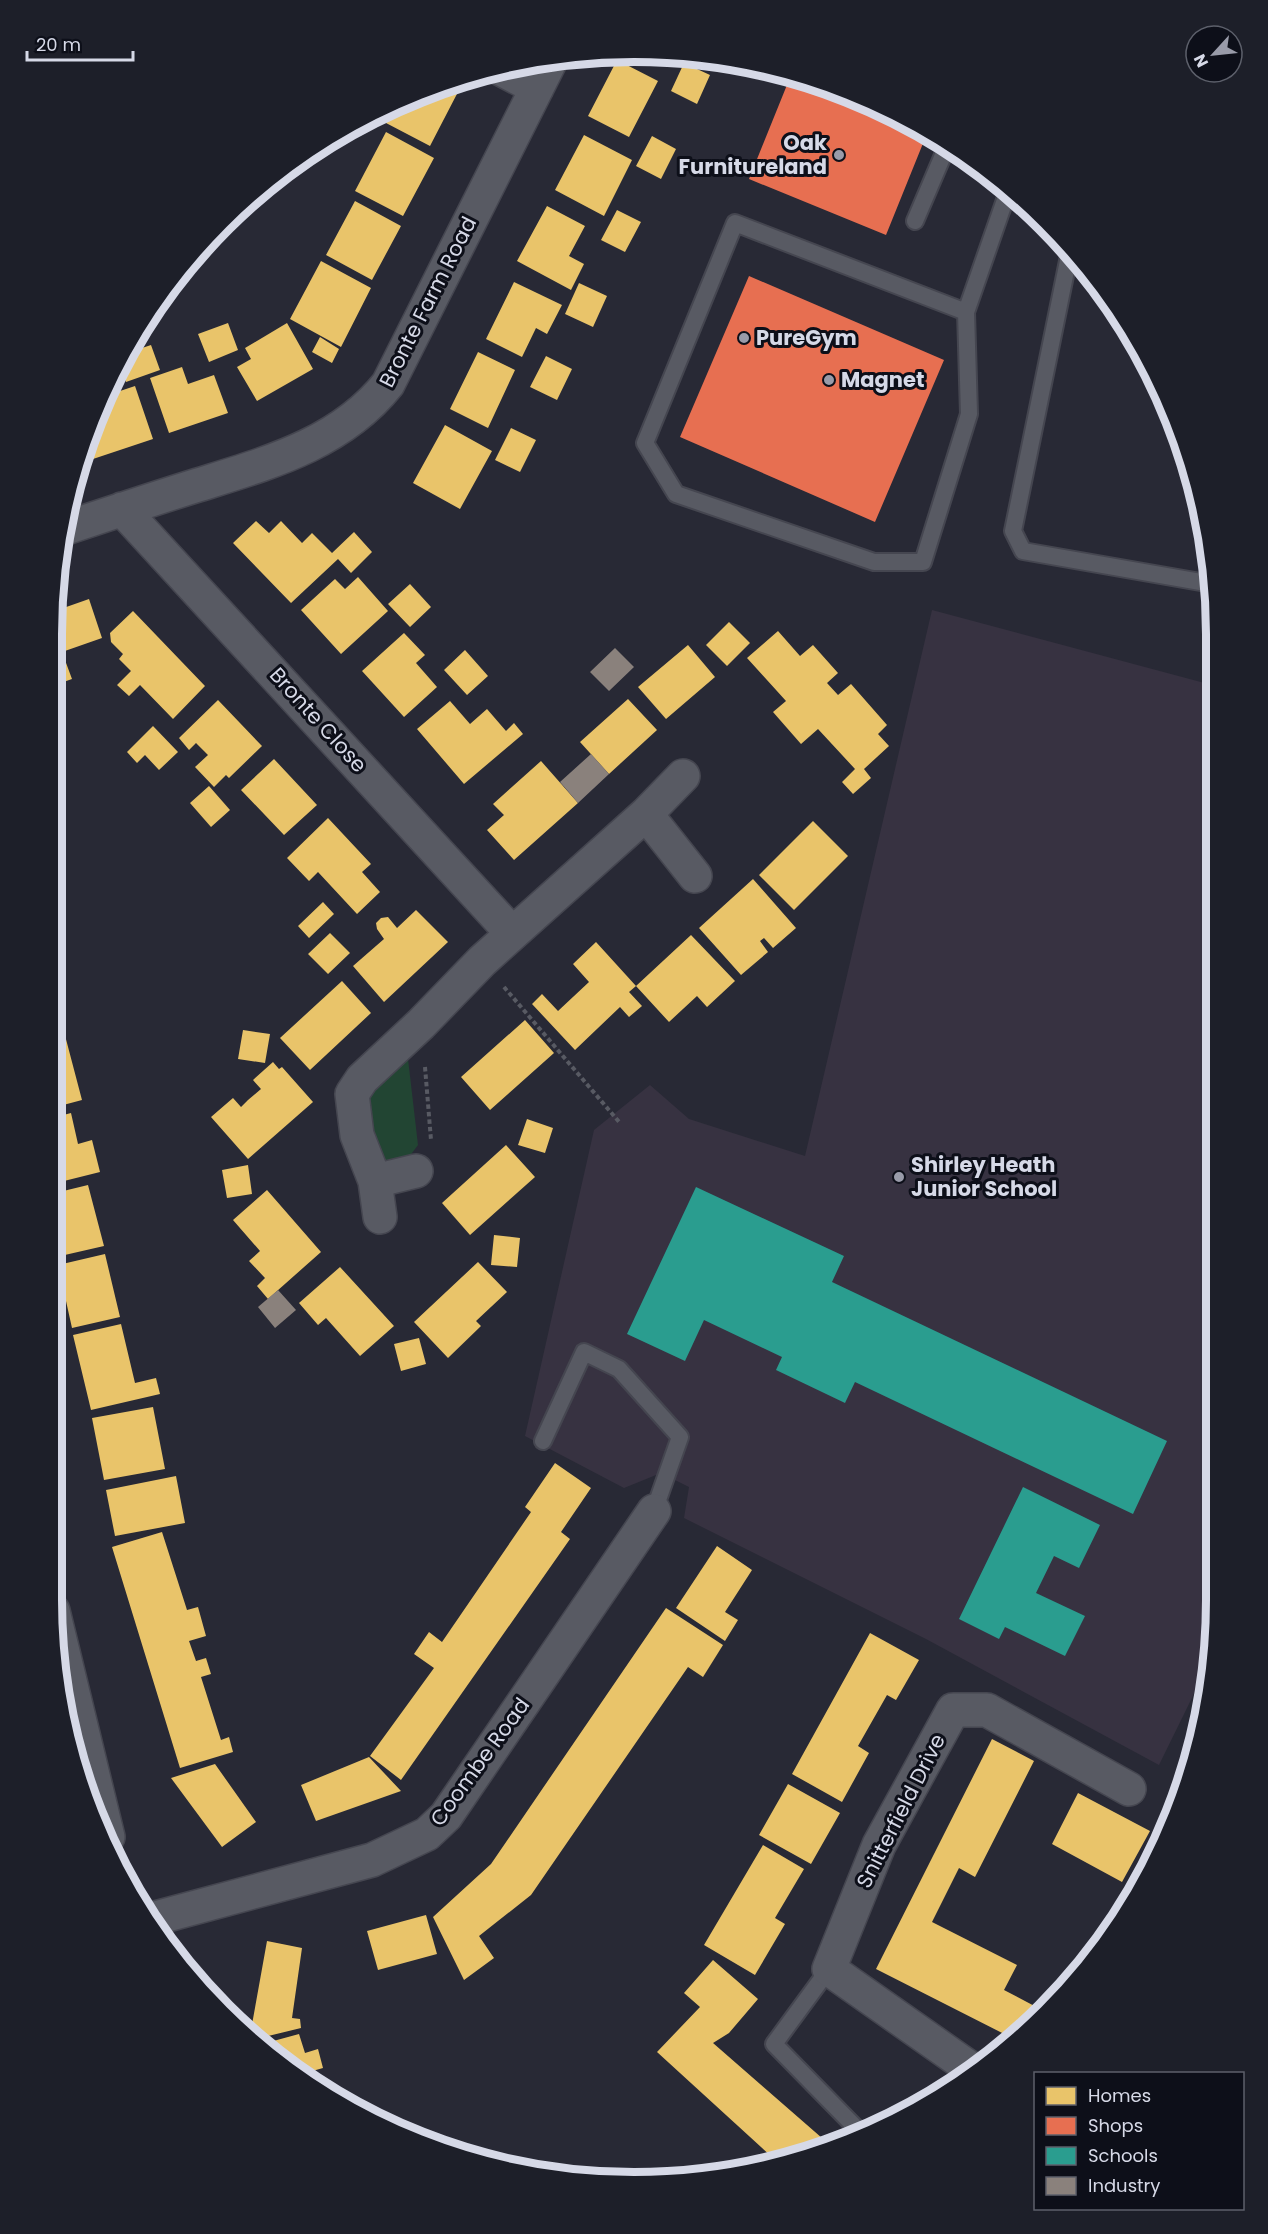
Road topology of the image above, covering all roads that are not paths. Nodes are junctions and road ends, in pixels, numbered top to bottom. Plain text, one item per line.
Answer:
1 (528, 72) edge
2 (544, 74) edge
3 (944, 153) edge
4 (1006, 199) edge
5 (915, 221) dead end
6 (1068, 262) edge
7 (966, 312) junction
8 (122, 509) junction
9 (72, 526) edge
10 (1204, 583) edge
11 (683, 776) dead end
12 (646, 814) junction
13 (695, 876) dead end
14 (512, 933) junction
15 (416, 1171) road end
16 (375, 1181) junction
17 (380, 1217) dead end
18 (543, 1441) dead end
19 (654, 1511) joint
20 (65, 1659) edge
21 (1129, 1789) dead end
22 (102, 1810) edge
23 (158, 1917) edge
24 (829, 1969) junction
25 (967, 2066) edge
26 (856, 2128) edge

1 - 2 street
2 - 8 street, Bronte Farm Road
3 - 5 lane
4 - 7 lane
6 - 10 lane
7 - 7 lane
8 - 9 street, Bronte Farm Road
8 - 14 street, Bronte Close
11 - 12 street
12 - 13 street
12 - 14 street
14 - 16 street
15 - 16 street
16 - 17 street
18 - 19 lane
19 - 23 street, Coombe Road
20 - 22 street
21 - 24 street, Snitterfield Drive
24 - 25 street
24 - 26 lane

